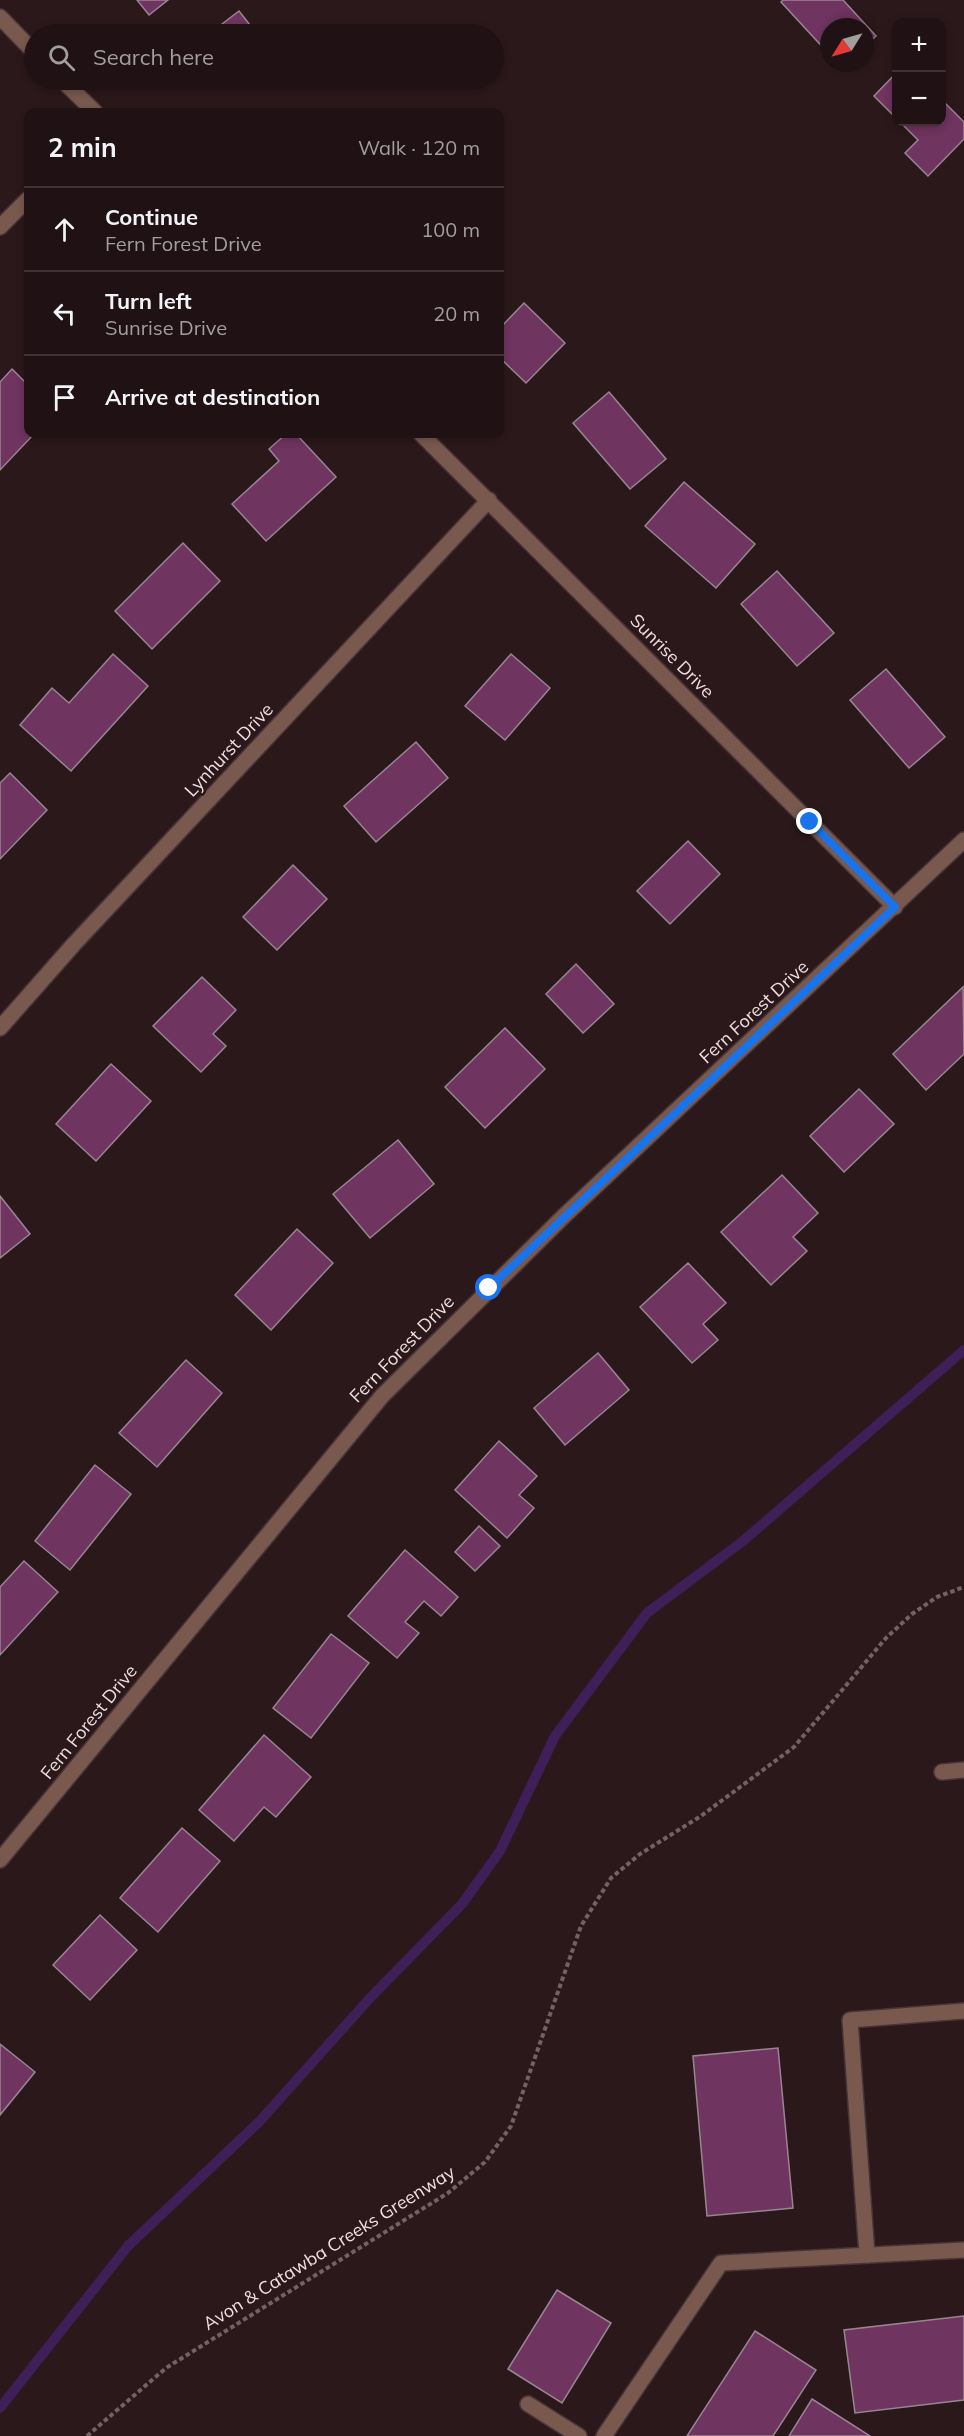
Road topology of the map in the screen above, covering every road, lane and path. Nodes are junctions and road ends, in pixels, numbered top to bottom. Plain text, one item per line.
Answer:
1 (0, 17) edge
2 (24, 42) edge
3 (72, 90) edge
4 (91, 108) edge
5 (24, 203) edge
6 (0, 227) edge
7 (425, 438) edge
8 (489, 500) junction
9 (964, 840) edge
10 (895, 907) junction
11 (0, 1028) edge
12 (964, 1587) edge
13 (964, 1770) edge
14 (942, 1772) dead end
15 (0, 1860) edge
16 (964, 2011) edge
17 (964, 2250) edge
18 (867, 2255) junction
19 (528, 2404) dead end
20 (87, 2436) edge
21 (579, 2436) edge
22 (604, 2436) edge

1 - 2 street
3 - 4 street
5 - 6 street
7 - 8 street, Sunrise Drive
8 - 10 street, Sunrise Drive
8 - 11 street, Lynhurst Drive
9 - 10 street, Fern Forest Drive
10 - 15 street, Fern Forest Drive
12 - 20 path, Avon & Catawba Creeks Greenway
13 - 14 street
16 - 18 street
17 - 18 street
18 - 22 street
19 - 21 street

